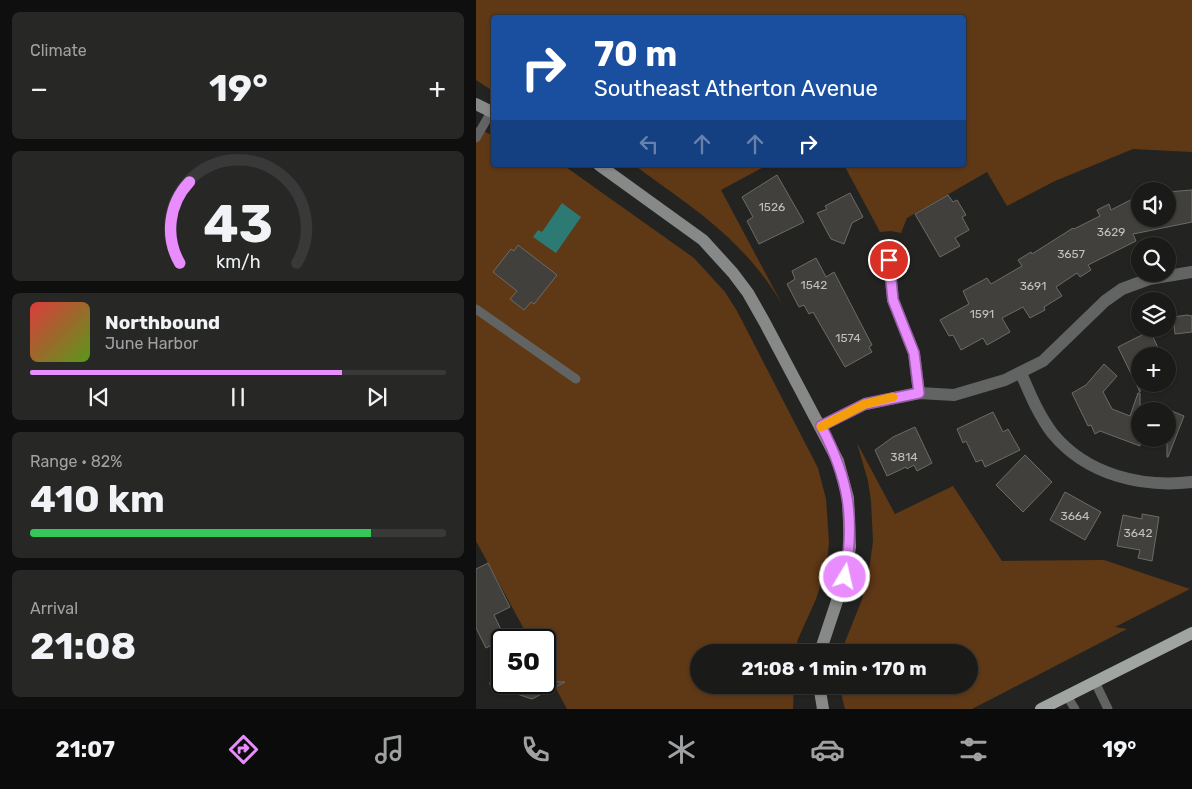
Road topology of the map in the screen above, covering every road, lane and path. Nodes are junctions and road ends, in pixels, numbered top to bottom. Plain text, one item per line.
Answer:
1 (476, 104) edge
2 (491, 112) edge
3 (491, 115) edge
4 (476, 138) edge
5 (602, 167) edge
6 (889, 260) dead end
7 (1192, 272) edge
8 (476, 309) edge
9 (1021, 373) junction
10 (576, 379) dead end
11 (919, 393) junction
12 (821, 426) junction
13 (1192, 482) edge
14 (1192, 633) edge
15 (823, 644) edge
16 (1095, 682) junction
17 (820, 694) edge
18 (1067, 696) junction
19 (823, 709) edge
20 (1041, 709) edge
21 (1075, 709) edge
22 (1108, 709) edge

1 - 2 main road
3 - 4 lane
5 - 12 main road
6 - 11 street
7 - 9 street
8 - 10 lane
9 - 11 street
9 - 13 street
11 - 12 street
12 - 15 main road
14 - 16 main road
16 - 18 main road
16 - 22 lane
17 - 19 main road
18 - 20 main road
18 - 21 lane

